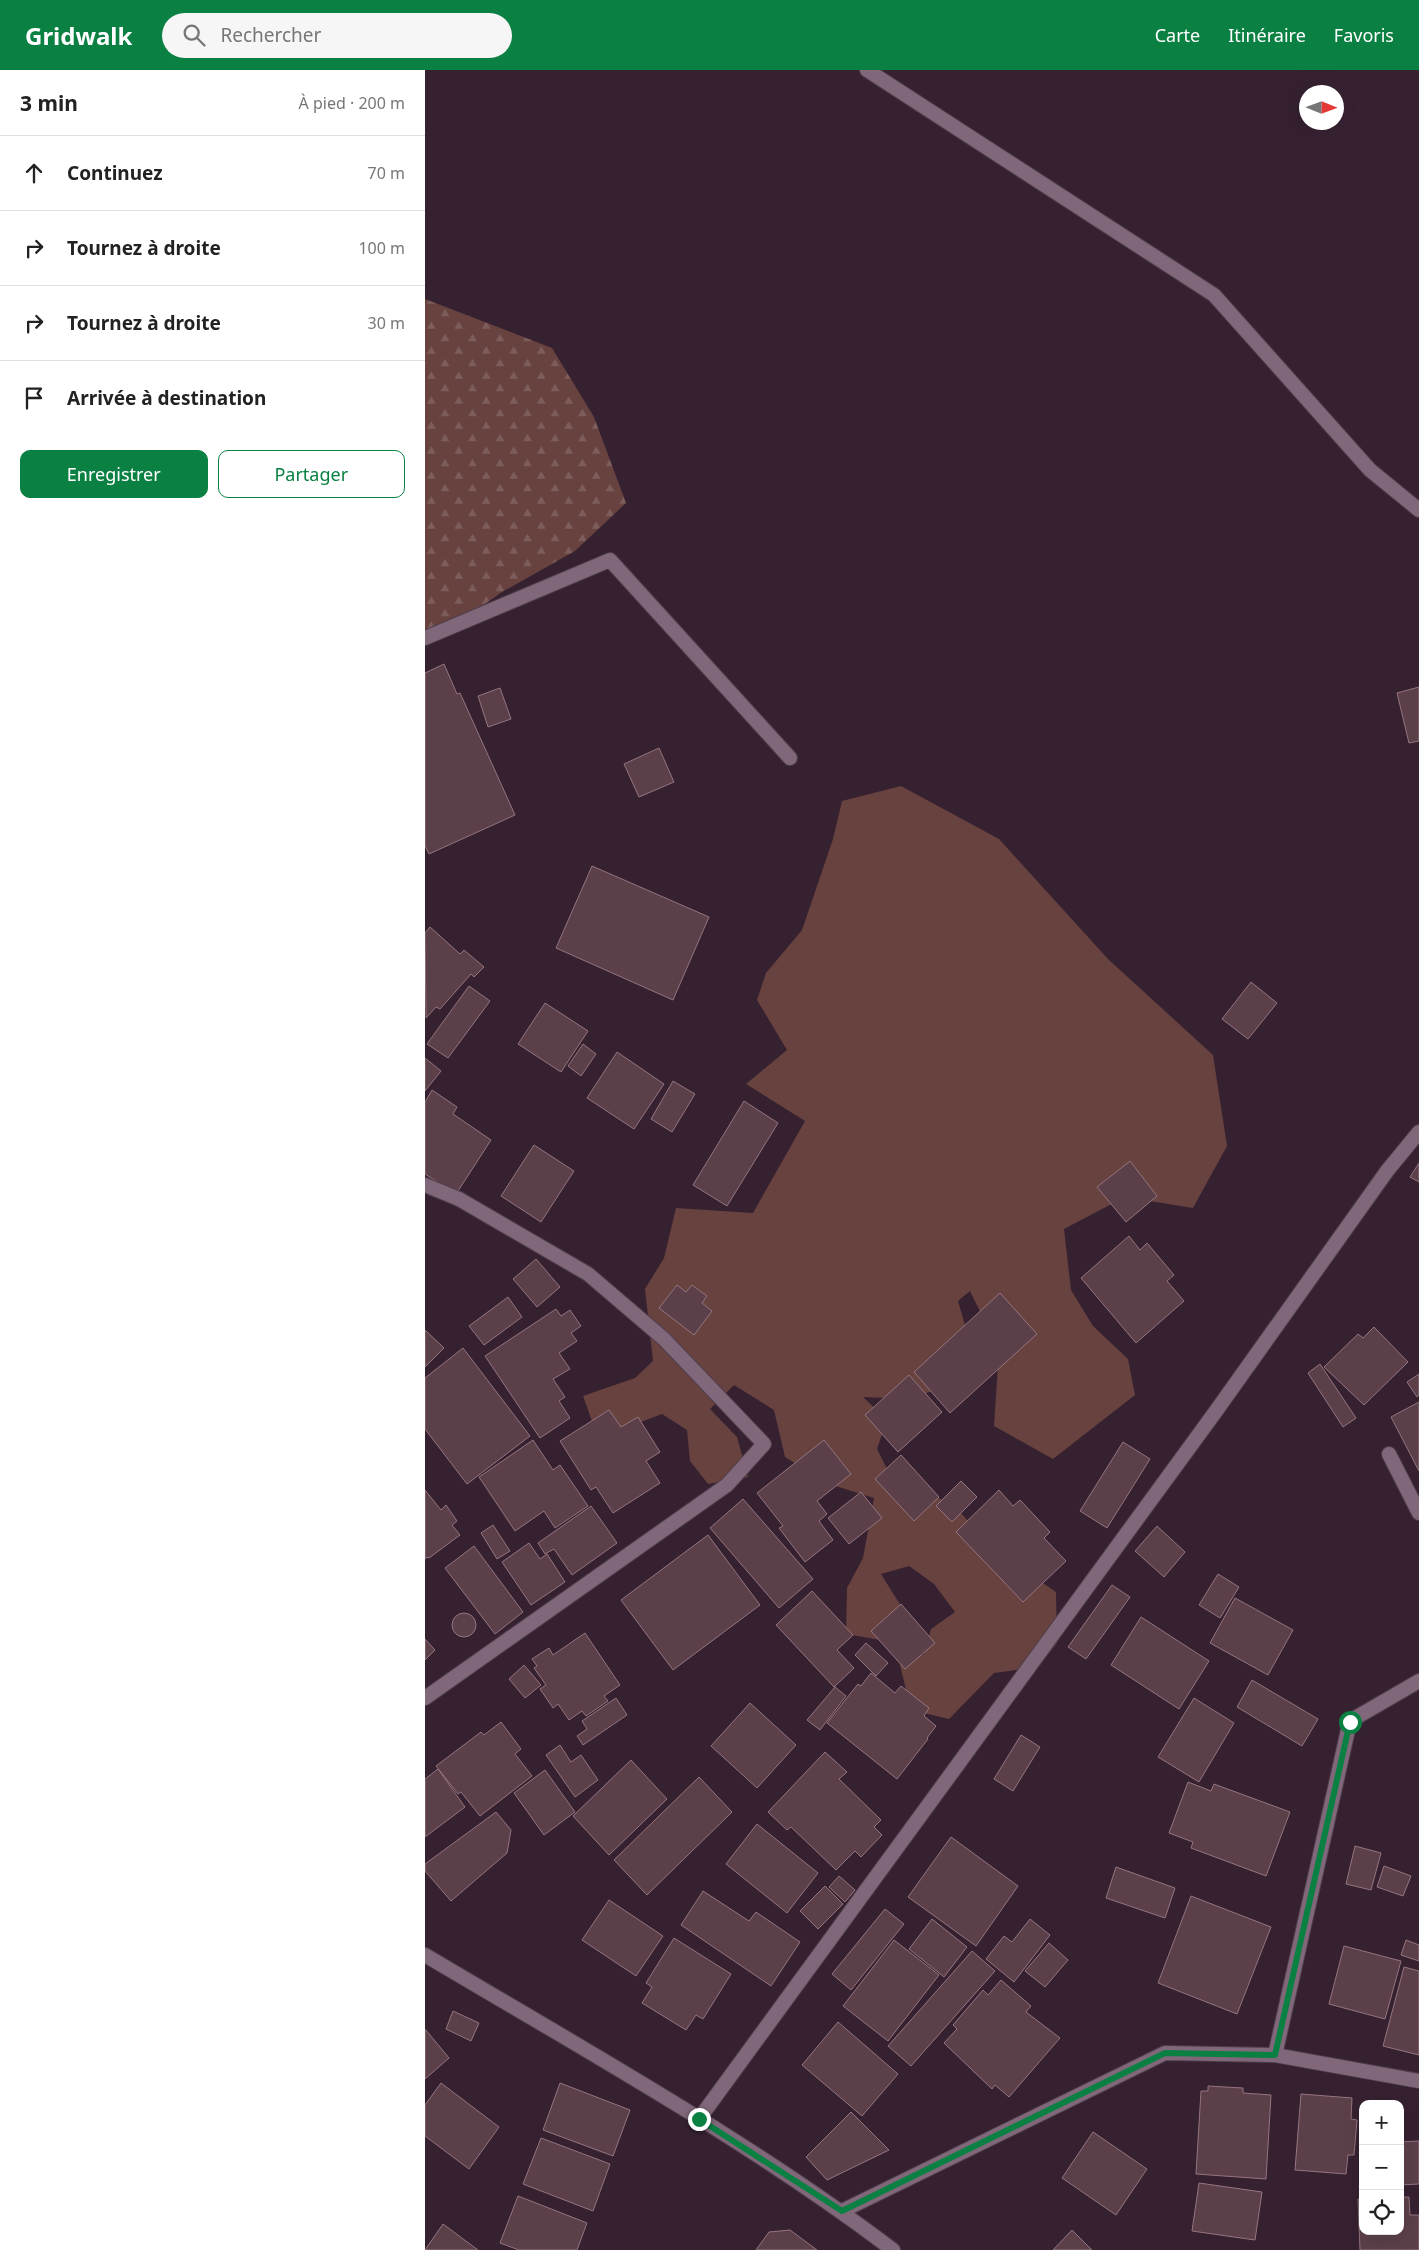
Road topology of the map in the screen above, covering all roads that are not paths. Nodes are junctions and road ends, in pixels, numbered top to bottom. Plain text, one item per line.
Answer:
1 (867, 70) edge
2 (1419, 510) edge
3 (425, 638) edge
4 (790, 758) dead end
5 (1419, 1132) edge
6 (425, 1186) edge
7 (1389, 1454) dead end
8 (1419, 1513) edge
9 (1419, 1681) edge
10 (425, 1698) edge
11 (425, 1955) edge
12 (1275, 2055) junction
13 (1419, 2081) edge
14 (699, 2119) junction
15 (842, 2211) junction
16 (893, 2250) edge

1 - 2 street
3 - 4 street
5 - 14 street
6 - 10 street
7 - 8 street
9 - 12 street
11 - 14 street
12 - 13 street
12 - 15 street
14 - 15 street
15 - 16 street

